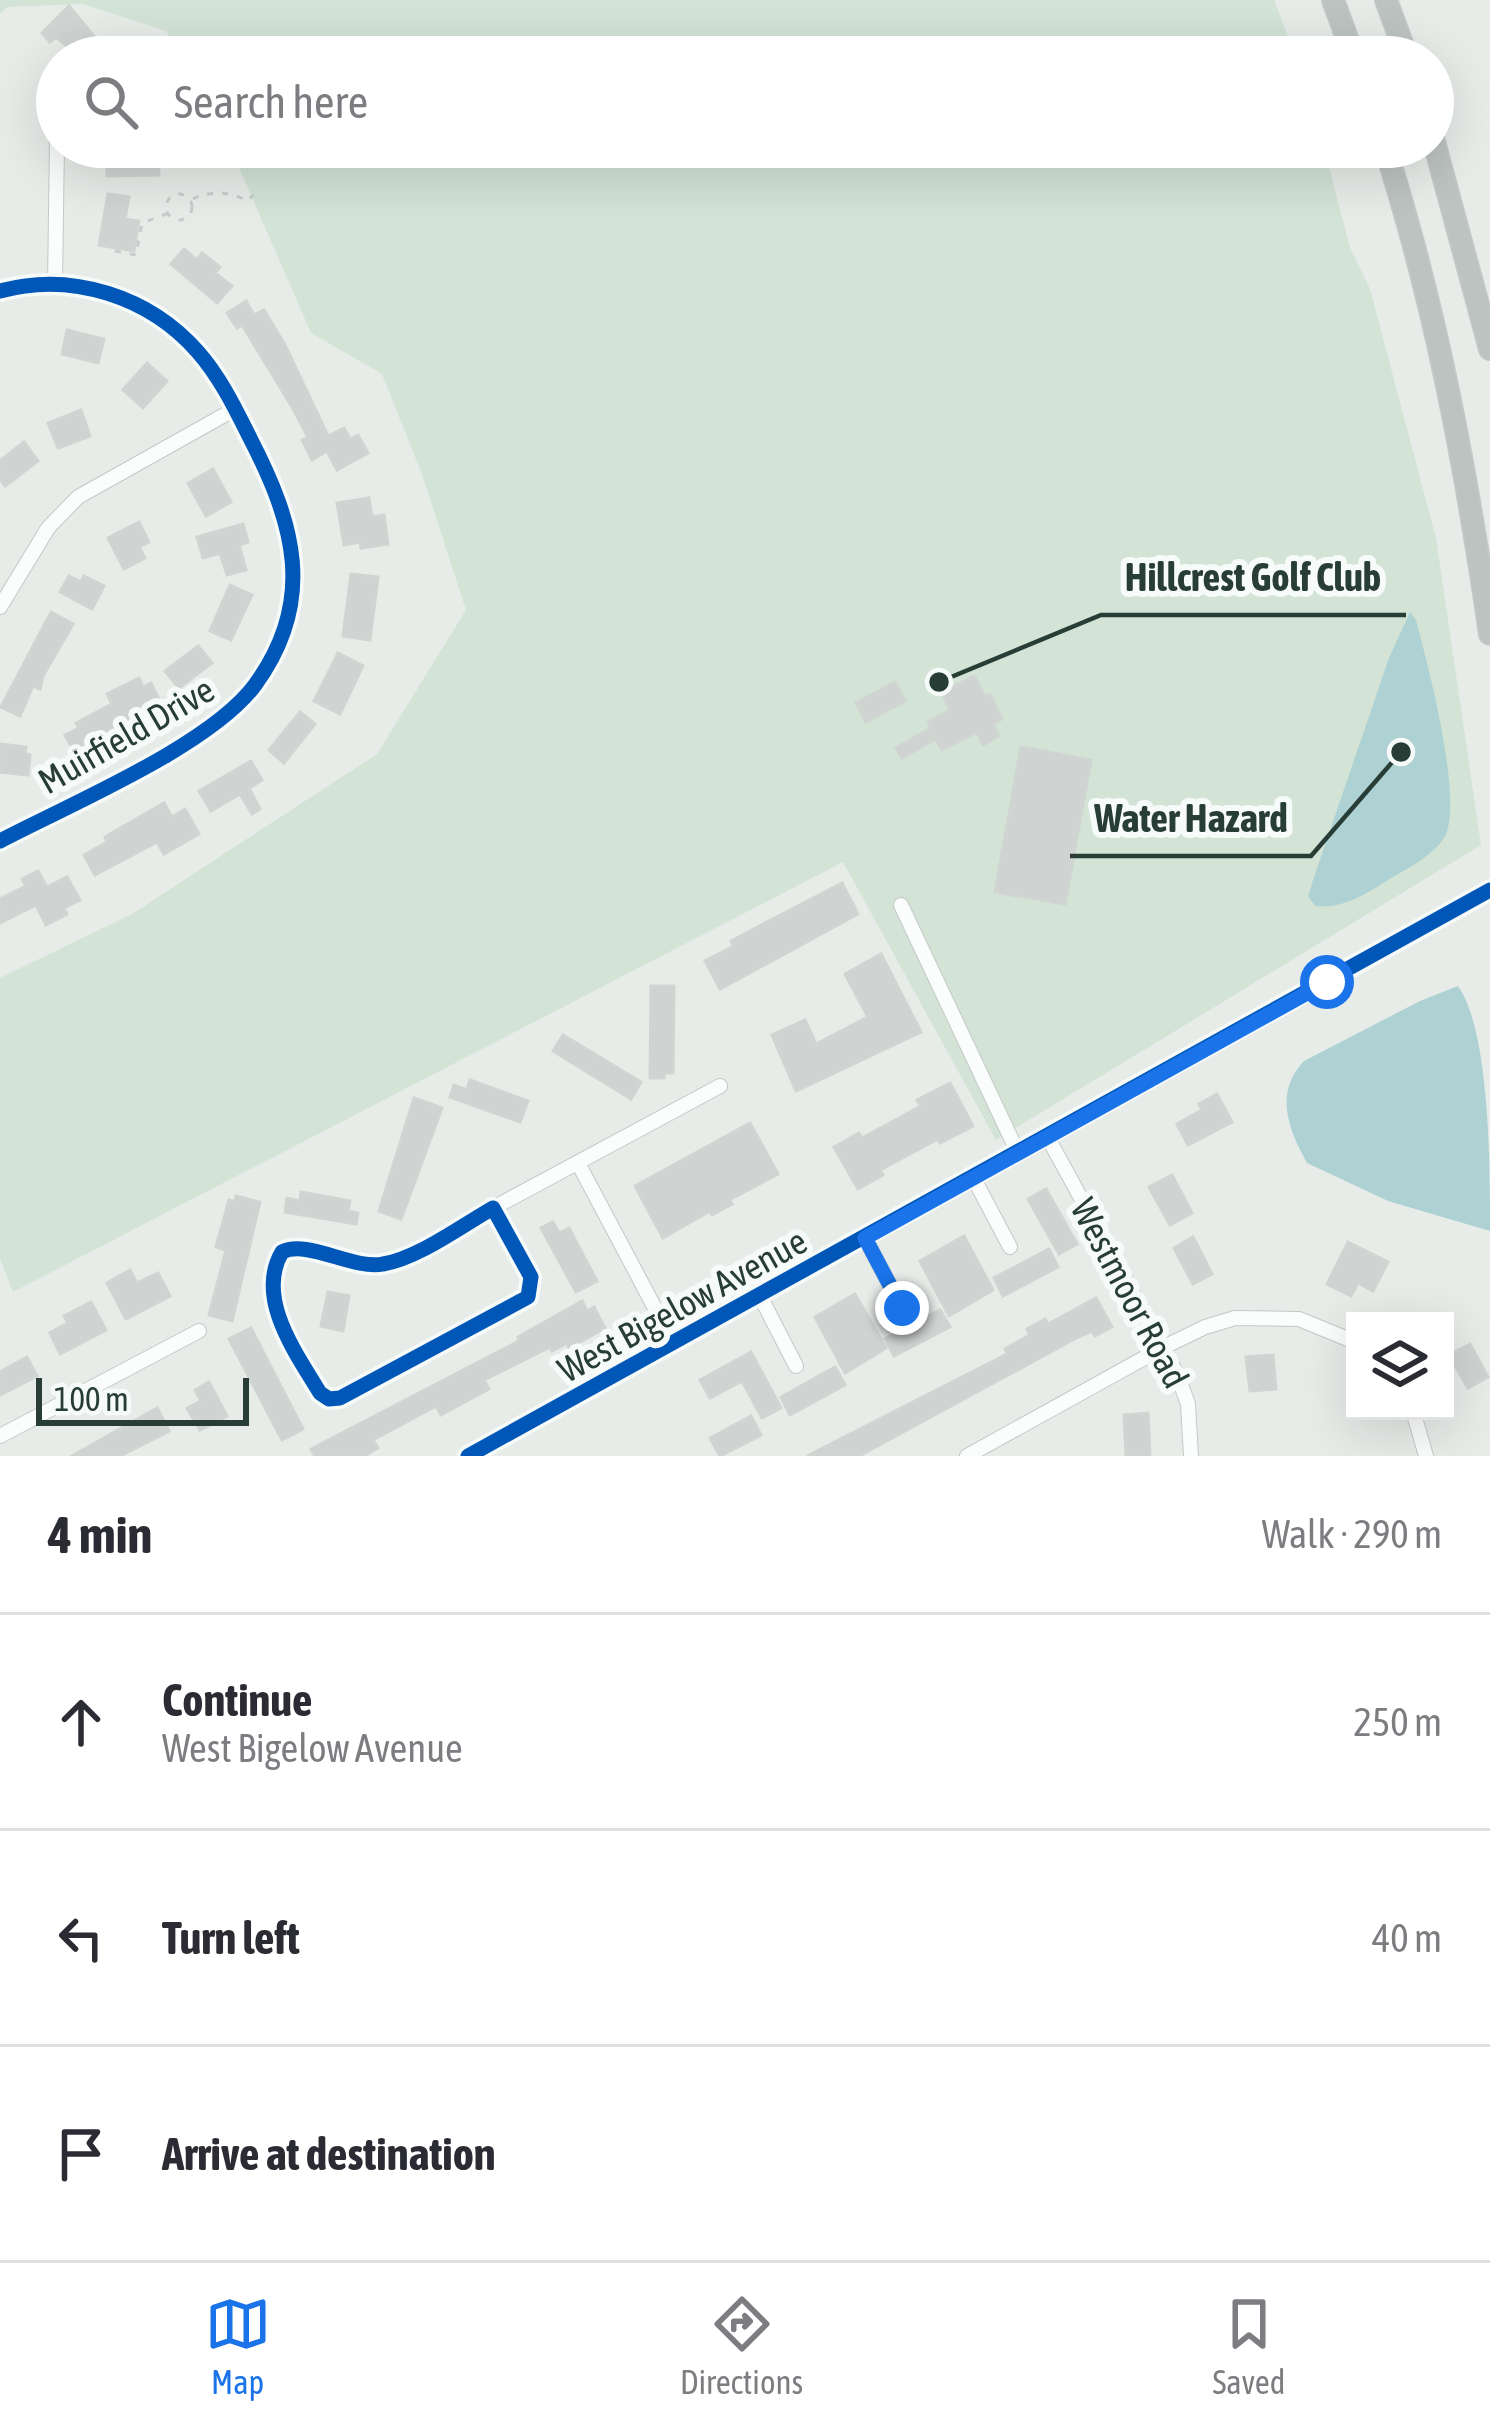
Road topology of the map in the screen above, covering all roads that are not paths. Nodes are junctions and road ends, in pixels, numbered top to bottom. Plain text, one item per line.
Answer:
1 (1334, 0) edge
2 (1386, 0) edge
3 (1347, 36) edge
4 (1399, 36) edge
5 (57, 168) edge
6 (1391, 168) edge
7 (1441, 168) edge
8 (55, 284) junction
9 (0, 291) edge
10 (1490, 350) edge
11 (235, 409) junction
12 (0, 607) edge
13 (1490, 634) edge
14 (0, 841) edge
15 (1490, 890) edge
16 (901, 905) dead end
17 (719, 1086) dead end
18 (1047, 1136) junction
19 (1018, 1153) junction
20 (578, 1163) junction
21 (973, 1178) junction
22 (493, 1208) junction
23 (865, 1238) junction
24 (1010, 1247) dead end
25 (760, 1296) junction
26 (902, 1308) dead end
27 (199, 1331) dead end
28 (1346, 1338) edge
29 (674, 1344) junction
30 (1164, 1347) junction
31 (796, 1366) dead end
32 (1415, 1420) edge
33 (0, 1436) edge
34 (469, 1456) edge
35 (967, 1456) edge
36 (1191, 1456) edge
37 (1426, 1456) edge

1 - 3 highway
2 - 4 highway
5 - 8 street
6 - 13 highway
7 - 10 highway
8 - 9 street, Muirfield Drive
8 - 11 street, Muirfield Drive
11 - 12 street
11 - 14 street, Muirfield Drive
15 - 18 street, West Bigelow Avenue
16 - 19 street
17 - 20 street
18 - 19 street, West Bigelow Avenue
18 - 30 street, Westmoor Road
19 - 21 street, West Bigelow Avenue
20 - 22 street
20 - 29 street
21 - 23 street, West Bigelow Avenue
21 - 24 street
22 - 22 street
23 - 25 street, West Bigelow Avenue
23 - 26 street
25 - 29 street, West Bigelow Avenue
25 - 31 street
27 - 33 street
28 - 30 street
29 - 34 street, West Bigelow Avenue
30 - 35 street
30 - 36 street, Westmoor Road
32 - 37 street

